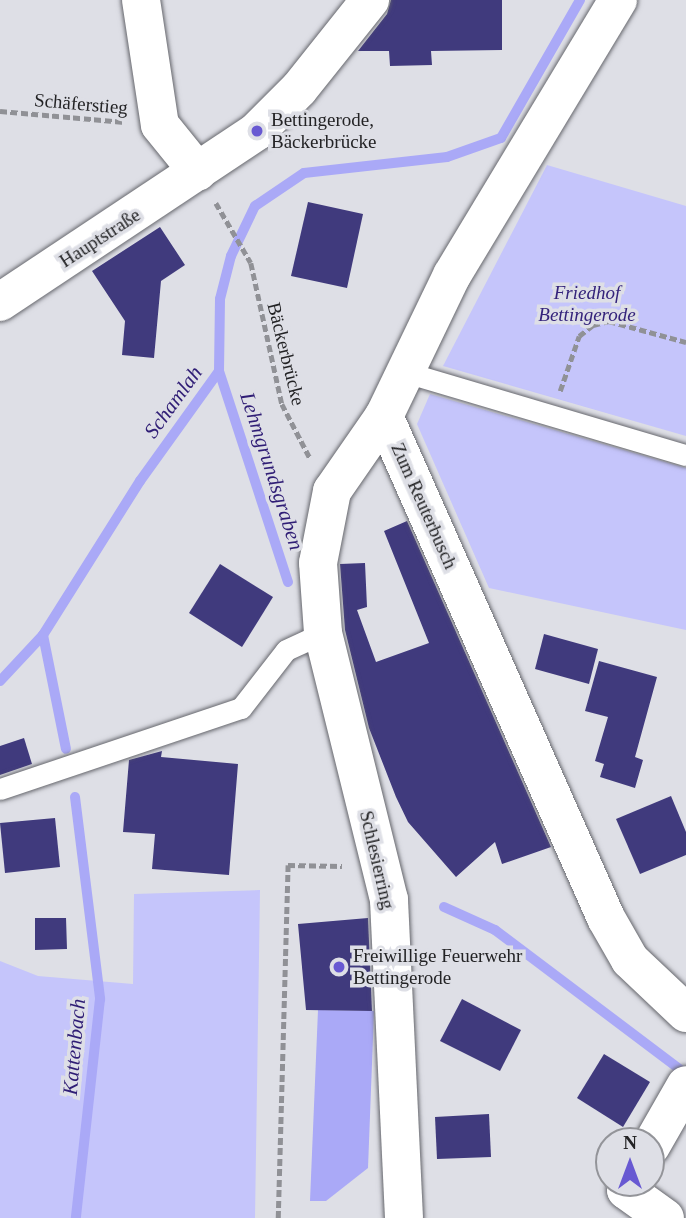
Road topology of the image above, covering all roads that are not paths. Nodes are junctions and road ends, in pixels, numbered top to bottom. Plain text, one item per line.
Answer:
1 (141, 0) edge
2 (370, 0) edge
3 (618, 0) edge
4 (198, 172) junction
5 (0, 302) edge
6 (405, 372) junction
7 (384, 416) junction
8 (686, 455) edge
9 (323, 633) junction
10 (0, 789) edge
11 (686, 1013) edge
12 (685, 1086) edge
13 (662, 1127) edge
14 (636, 1197) edge
15 (404, 1218) edge
16 (664, 1218) edge

1 - 4 street
2 - 4 street, Hauptstraße
3 - 6 street
4 - 5 street, Hauptstraße
6 - 7 street
6 - 8 lane
7 - 9 street, Schlesierring
7 - 11 street, Zum Reuterbusch
9 - 10 lane
9 - 15 street, Schlesierring
12 - 13 street
14 - 16 street

